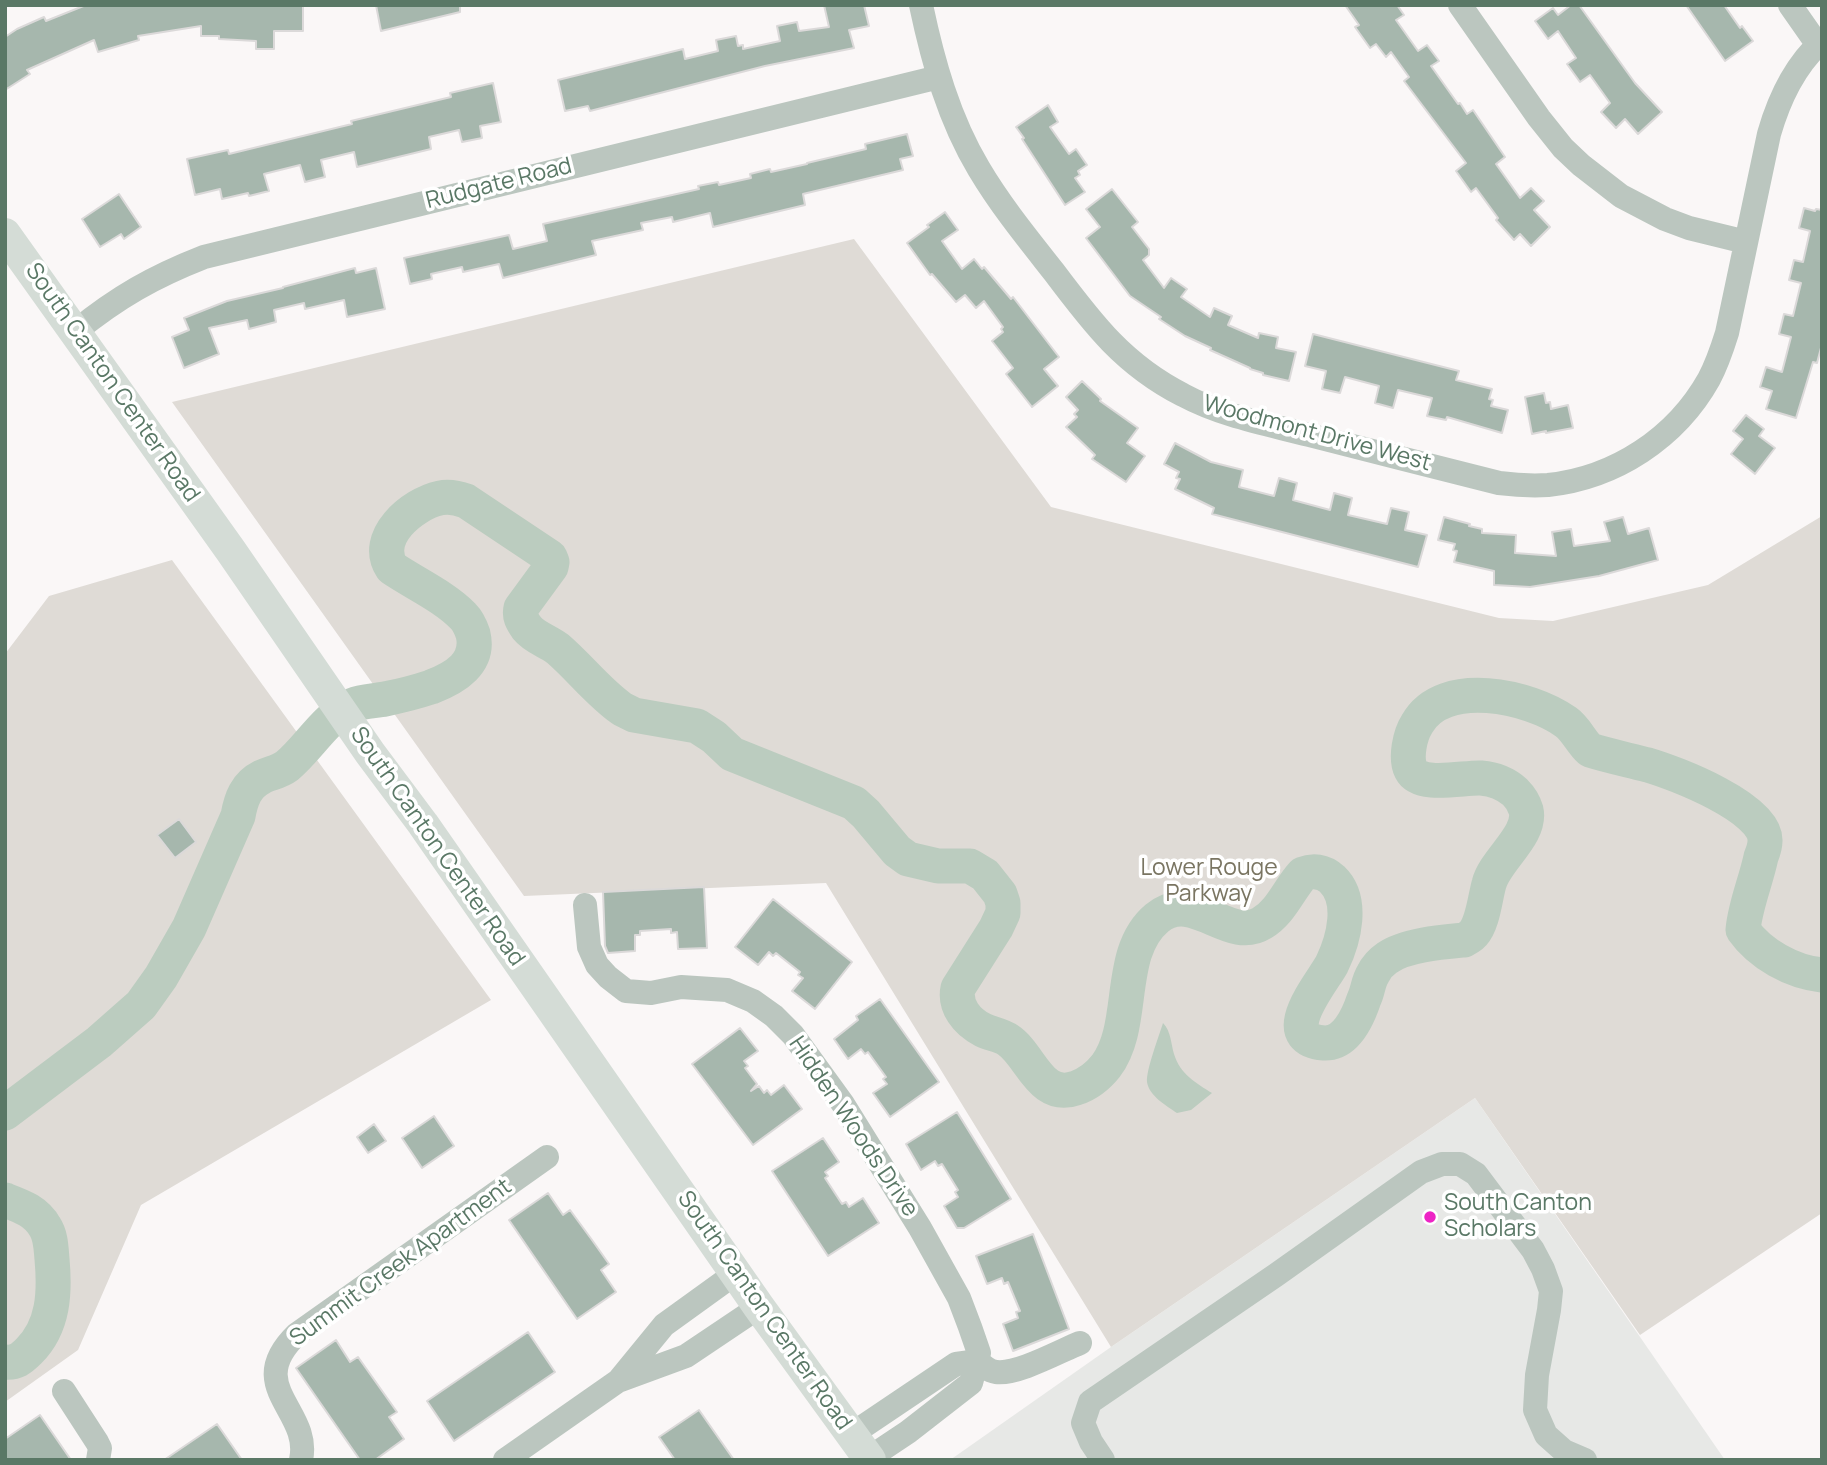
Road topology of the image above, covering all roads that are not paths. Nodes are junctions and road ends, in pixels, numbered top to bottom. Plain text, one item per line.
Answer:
1 (921, 5) edge
2 (1460, 5) edge
3 (1790, 5) edge
4 (1820, 43) edge
5 (939, 77) junction
6 (5, 234) edge
7 (1746, 242) junction
8 (76, 331) junction
9 (585, 905) dead end
10 (547, 1157) dead end
11 (736, 1273) junction
12 (759, 1307) junction
13 (1080, 1343) dead end
14 (978, 1361) junction
15 (618, 1381) junction
16 (64, 1391) dead end
17 (864, 1451) edge
18 (98, 1460) edge
19 (301, 1460) edge
20 (505, 1460) edge
21 (1103, 1460) edge
22 (1585, 1460) edge

1 - 5 street, Woodmont Drive West
2 - 7 street
3 - 4 street
4 - 7 street, Woodmont Drive West
5 - 7 street, Woodmont Drive West
5 - 8 street, Rudgate Road
6 - 8 main road, South Canton Center Road
8 - 11 main road, South Canton Center Road
9 - 14 street, Hidden Woods Drive
10 - 19 street, Summit Creek Apartment
11 - 12 main road, South Canton Center Road
11 - 15 street
12 - 15 street
12 - 17 main road, South Canton Center Road
13 - 14 street
14 - 17 street
15 - 20 street
16 - 18 street
21 - 22 street

